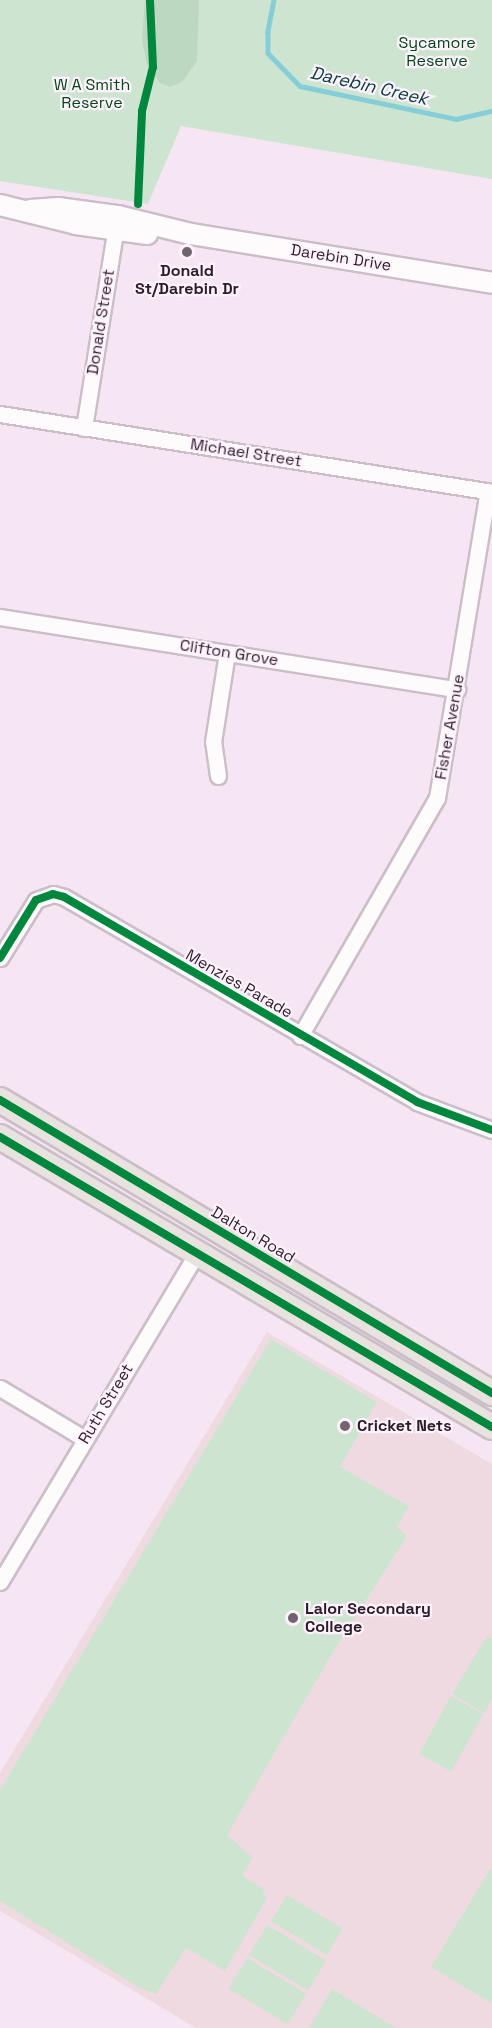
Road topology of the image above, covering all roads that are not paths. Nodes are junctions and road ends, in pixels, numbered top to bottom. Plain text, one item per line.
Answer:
1 (0, 205) edge
2 (117, 223) junction
3 (492, 283) edge
4 (0, 414) edge
5 (84, 428) junction
6 (490, 492) edge
7 (0, 617) edge
8 (227, 653) junction
9 (457, 689) junction
10 (218, 776) dead end
11 (0, 958) edge
12 (300, 1036) junction
13 (0, 1100) edge
14 (492, 1130) edge
15 (0, 1137) edge
16 (213, 1227) junction
17 (197, 1253) junction
18 (0, 1388) edge
19 (492, 1393) edge
20 (492, 1427) edge
21 (86, 1439) junction
22 (0, 1582) edge

1 - 2 street, Darebin Drive
2 - 3 street, Darebin Drive
2 - 5 street, Donald Street
4 - 5 street, Michael Street
5 - 6 street, Michael Street
6 - 9 street, Fisher Avenue
7 - 8 street, Clifton Grove
8 - 9 street, Clifton Grove
8 - 10 street
9 - 12 street, Fisher Avenue
11 - 12 street, Menzies Parade
12 - 14 street, Menzies Parade
13 - 16 main road, Dalton Road
15 - 17 main road
16 - 17 main road, Ruth Street
16 - 19 main road, Dalton Road
17 - 20 main road
17 - 21 street, Ruth Street
18 - 21 street
21 - 22 street, Ruth Street

